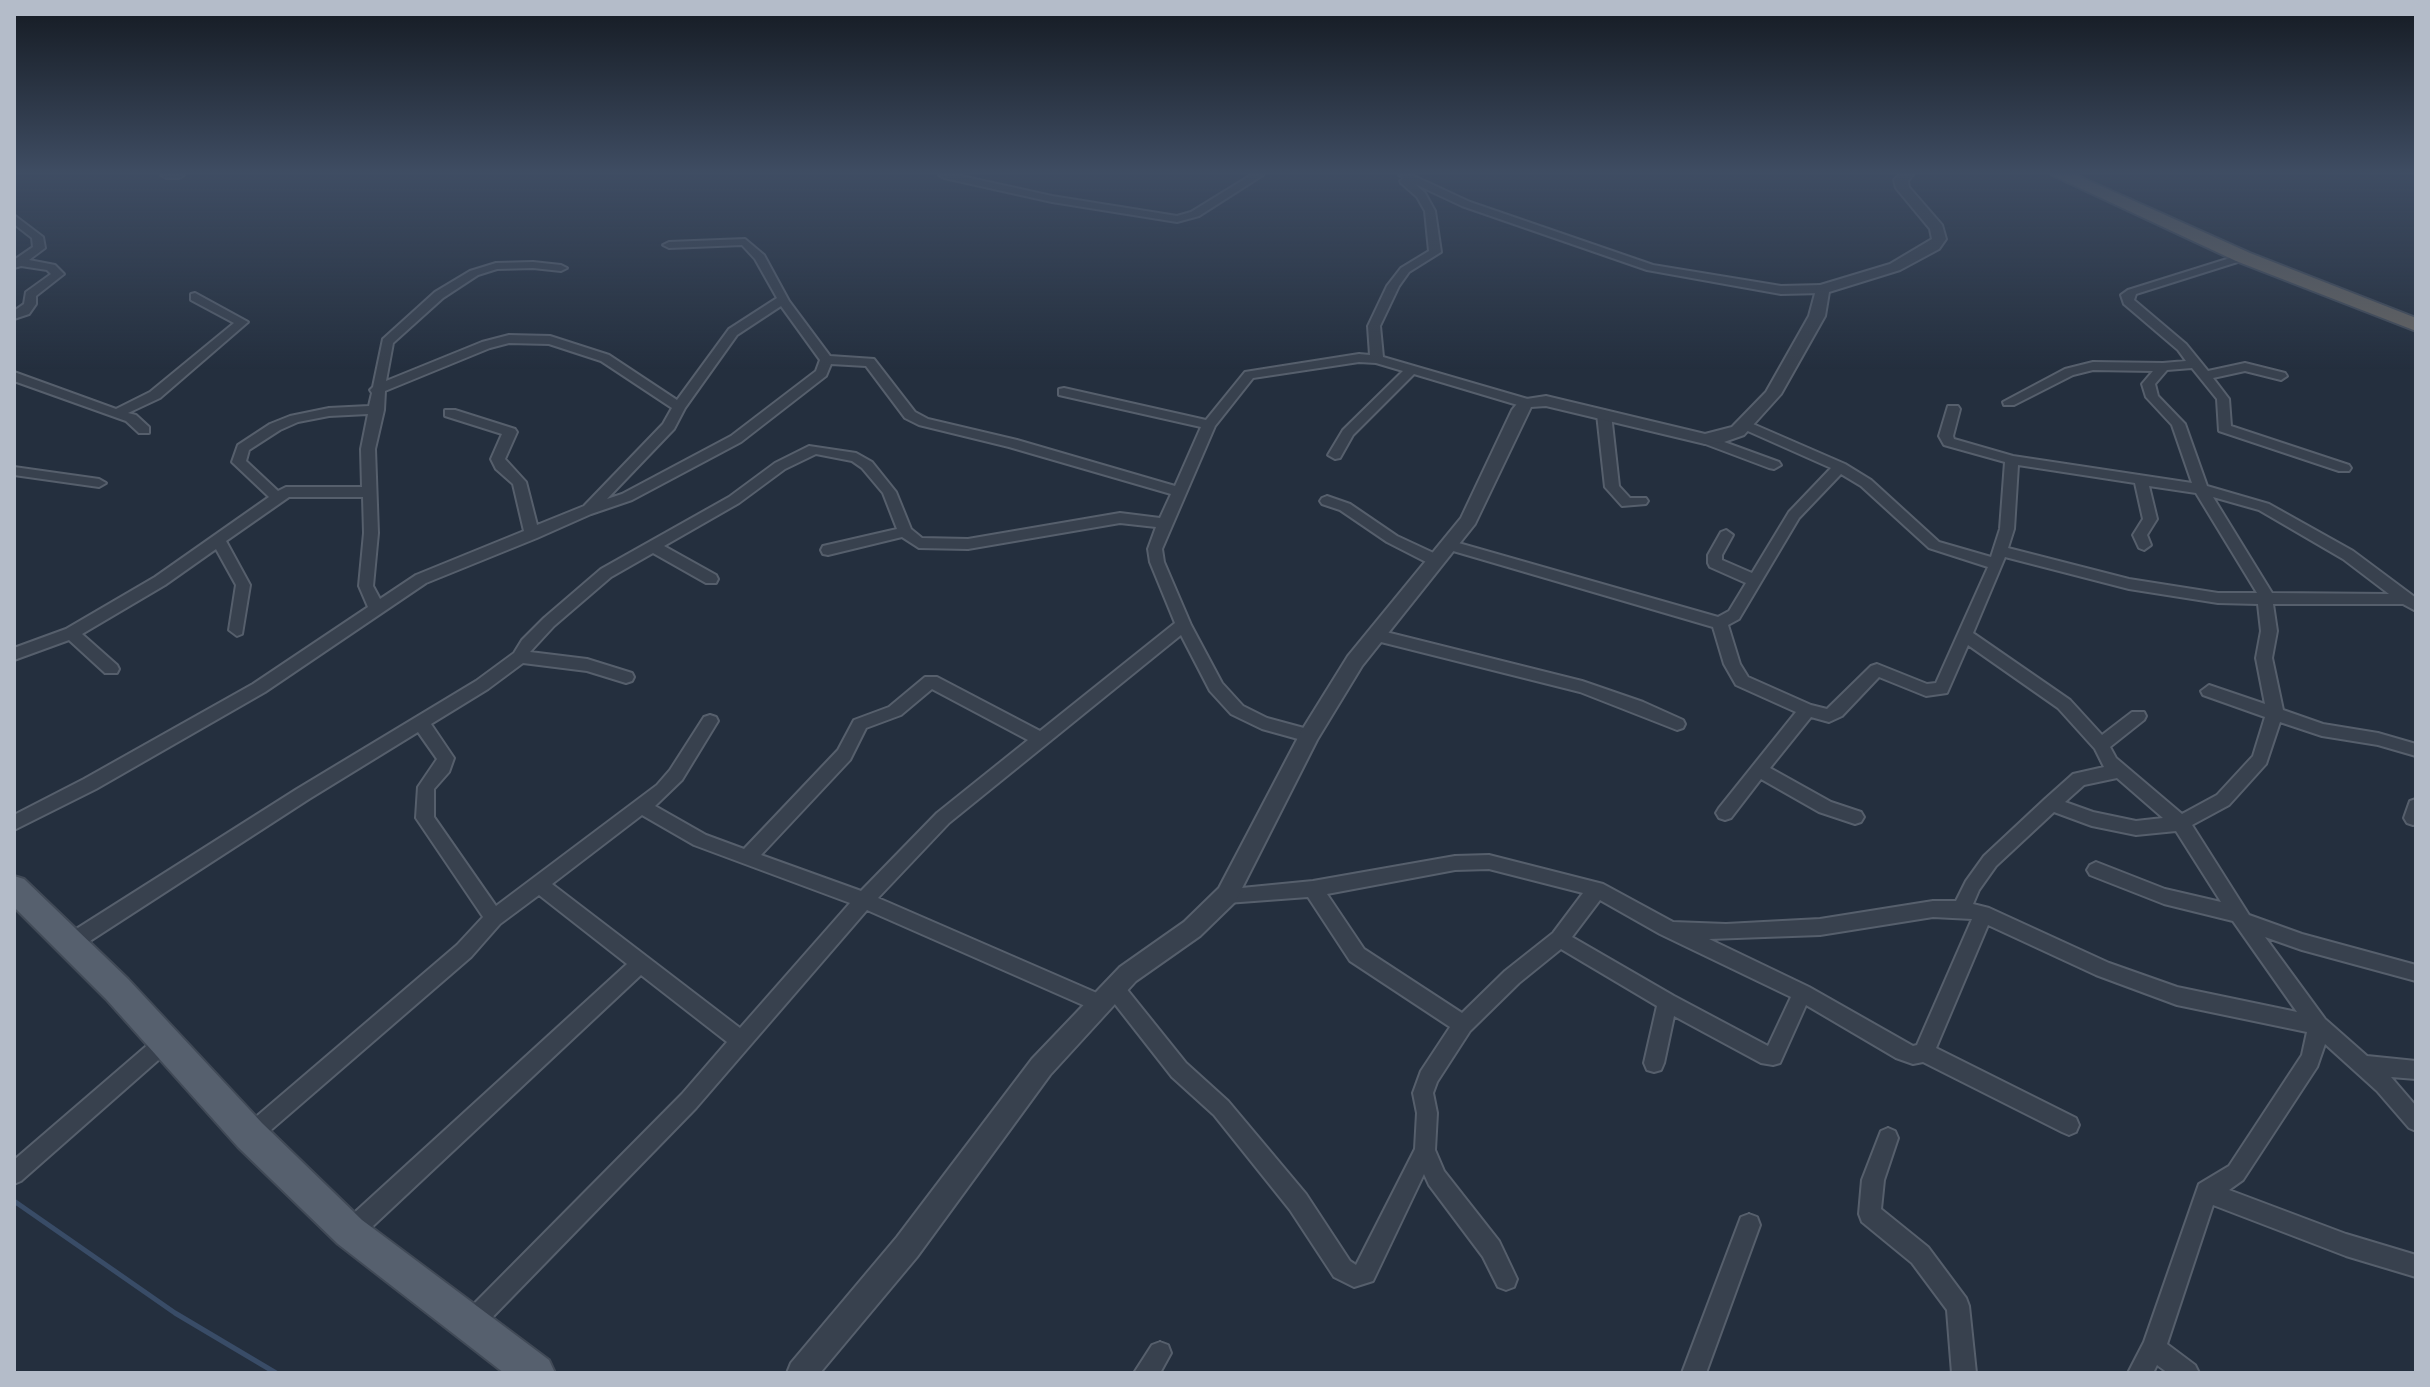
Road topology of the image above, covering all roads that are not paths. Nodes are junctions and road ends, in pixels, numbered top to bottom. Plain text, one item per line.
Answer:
1 (37, 240) edge
2 (1434, 240) edge
3 (1570, 240) edge
4 (1938, 240) edge
5 (2205, 240) edge
6 (2230, 240) edge
7 (669, 245) dead end
8 (2243, 257) junction
9 (16, 260) edge
10 (561, 268) dead end
11 (1822, 289) junction
12 (195, 297) dead end
13 (783, 301) junction
14 (2416, 312) edge
15 (14, 315) edge
16 (2416, 325) edge
17 (1377, 359) junction
18 (826, 360) junction
19 (2193, 364) junction
20 (2163, 367) junction
21 (1413, 368) junction
22 (14, 376) edge
23 (2204, 376) junction
24 (2281, 376) dead end
25 (376, 390) junction
26 (1064, 392) dead end
27 (2009, 402) dead end
28 (1526, 403) junction
29 (679, 407) junction
30 (1953, 409) dead end
31 (377, 410) junction
32 (117, 413) junction
33 (450, 413) dead end
34 (1604, 414) junction
35 (1209, 425) junction
36 (1746, 425) junction
37 (144, 430) dead end
38 (1705, 439) junction
39 (1335, 455) dead end
40 (14, 456) edge
41 (2012, 460) junction
42 (14, 462) edge
43 (1774, 465) dead end
44 (1840, 467) junction
45 (2344, 468) dead end
46 (14, 471) edge
47 (99, 483) dead end
48 (2142, 483) junction
49 (2201, 489) junction
50 (370, 492) junction
51 (1181, 492) junction
52 (277, 497) junction
53 (1327, 501) dead end
54 (1641, 501) dead end
55 (589, 509) junction
56 (1164, 523) junction
57 (905, 532) junction
58 (532, 535) junction
59 (1726, 535) dead end
60 (219, 542) junction
61 (2144, 545) dead end
62 (654, 547) junction
63 (828, 550) dead end
64 (1441, 553) junction
65 (1998, 558) junction
66 (711, 579) dead end
67 (1755, 581) junction
68 (2267, 600) junction
69 (2411, 602) edge
70 (376, 607) junction
71 (1720, 623) junction
72 (1183, 625) junction
73 (237, 630) dead end
74 (71, 633) junction
75 (1374, 635) junction
76 (1967, 636) junction
77 (14, 654) edge
78 (520, 657) junction
79 (111, 669) dead end
80 (626, 677) dead end
81 (2209, 691) dead end
82 (1807, 710) junction
83 (2275, 712) junction
84 (2138, 716) dead end
85 (710, 721) dead end
86 (422, 724) junction
87 (1677, 724) dead end
88 (1309, 736) junction
89 (1040, 739) junction
90 (2101, 745) junction
91 (2416, 750) edge
92 (1759, 770) junction
93 (2120, 771) junction
94 (2051, 804) junction
95 (642, 807) junction
96 (1725, 813) dead end
97 (1855, 817) dead end
98 (14, 823) edge
99 (2181, 823) junction
100 (748, 856) junction
101 (2096, 870) dead end
102 (537, 883) junction
103 (14, 888) edge
104 (1313, 889) junction
105 (1597, 889) junction
106 (1227, 895) junction
107 (864, 900) junction
108 (1962, 909) junction
109 (1983, 914) junction
110 (494, 918) junction
111 (2241, 918) junction
112 (1667, 928) junction
113 (1560, 939) junction
114 (69, 944) junction
115 (639, 965) junction
116 (2416, 973) edge
117 (1114, 988) junction
118 (1802, 993) junction
119 (1667, 1002) junction
120 (1099, 1003) junction
121 (1463, 1025) junction
122 (2318, 1025) junction
123 (741, 1041) junction
124 (165, 1042) junction
125 (1924, 1052) junction
126 (1654, 1063) dead end
127 (2365, 1065) junction
128 (2416, 1070) edge
129 (2416, 1121) edge
130 (2069, 1125) dead end
131 (250, 1135) junction
132 (1888, 1138) dead end
133 (1425, 1150) junction
134 (14, 1174) edge
135 (2207, 1192) junction
136 (1749, 1225) dead end
137 (350, 1232) junction
138 (2416, 1266) edge
139 (1506, 1279) dead end
140 (469, 1325) junction
141 (2154, 1348) junction
142 (1160, 1353) dead end
143 (536, 1373) edge
144 (801, 1373) edge
145 (1146, 1373) edge
146 (1694, 1373) edge
147 (1964, 1373) edge
148 (2140, 1373) edge
149 (2187, 1373) edge

1 - 9 street
2 - 17 street
3 - 11 street
4 - 11 street
5 - 8 highway
6 - 14 highway
7 - 13 street
8 - 16 highway
8 - 19 street
9 - 15 street
10 - 25 street
11 - 36 street
12 - 32 street
13 - 18 street
13 - 29 street
17 - 21 street
17 - 35 street
18 - 51 street
18 - 55 street
19 - 20 street
19 - 23 street
20 - 27 street
20 - 49 street
21 - 28 street
21 - 39 street
22 - 32 street
23 - 24 street
23 - 45 street
25 - 29 street
25 - 31 street
26 - 35 street
28 - 34 street
28 - 64 street
29 - 55 street
30 - 41 street
31 - 50 street
31 - 52 street
32 - 37 street
33 - 58 street
34 - 38 street
34 - 54 street
35 - 51 street
36 - 38 street
36 - 44 street
38 - 43 street
40 - 42 street
41 - 48 street
41 - 65 street
44 - 65 street
44 - 67 street
46 - 47 street
48 - 49 street
48 - 61 street
49 - 68 street
49 - 69 street
50 - 52 street
50 - 70 street
51 - 56 street
52 - 60 street
53 - 64 street
55 - 58 street
56 - 57 street
56 - 72 street
57 - 62 street
57 - 63 street
58 - 70 street
59 - 67 street
60 - 73 street
60 - 74 street
62 - 66 street
62 - 78 street
64 - 71 street
64 - 75 street
65 - 68 street
65 - 76 street
67 - 71 street
68 - 69 street
68 - 83 street
70 - 98 street
71 - 82 street
72 - 88 street
72 - 89 street
74 - 77 street
74 - 79 street
75 - 87 street
75 - 88 street
76 - 82 street
76 - 90 street
78 - 80 street
78 - 86 street
81 - 83 street
82 - 92 street
83 - 91 street
83 - 99 street
84 - 90 street
85 - 95 street
86 - 110 street
86 - 114 street
88 - 106 street
89 - 100 street
89 - 107 street
90 - 93 street
92 - 96 street
92 - 97 street
93 - 94 street
93 - 99 street
94 - 99 street
94 - 108 street
95 - 100 street
95 - 102 street
99 - 111 street
100 - 107 street
101 - 111 street
102 - 110 street
102 - 115 street
103 - 114 main road
104 - 105 street
104 - 106 street
104 - 121 street
105 - 112 street
105 - 113 street
106 - 117 street
107 - 120 street
107 - 123 street
108 - 109 street
108 - 112 street
109 - 122 street
109 - 125 street
110 - 131 street
111 - 116 street
111 - 122 street
112 - 118 street
113 - 119 street
113 - 121 street
114 - 124 main road
115 - 123 street
115 - 137 street
117 - 120 street
117 - 133 street
118 - 119 street
118 - 125 street
119 - 126 street
120 - 144 street
121 - 133 street
122 - 127 street
122 - 135 street
123 - 140 street
124 - 131 main road
124 - 134 street
125 - 130 street
127 - 128 street
127 - 129 street
131 - 137 main road
132 - 147 street
133 - 139 street
135 - 138 street
135 - 141 street
136 - 146 street
137 - 140 main road
140 - 143 main road
141 - 148 street
141 - 149 street
142 - 145 street

